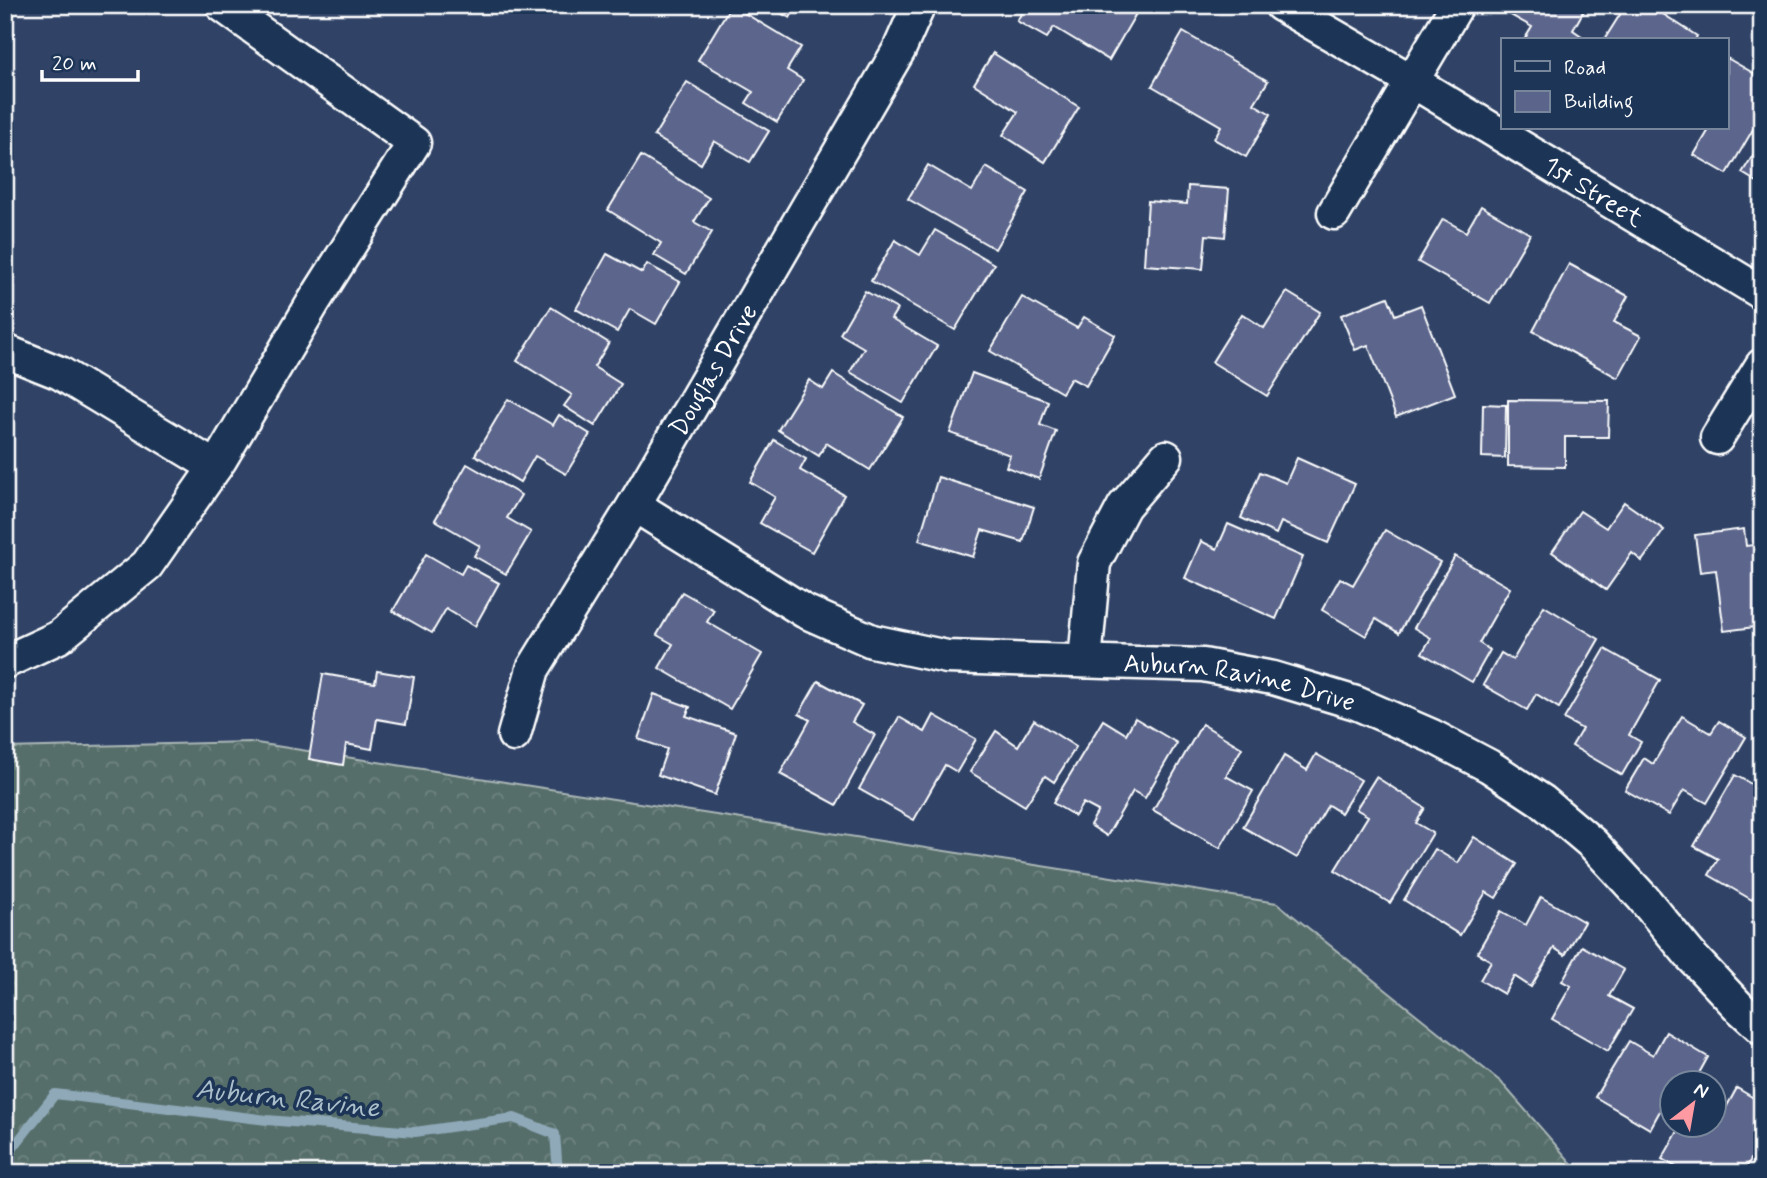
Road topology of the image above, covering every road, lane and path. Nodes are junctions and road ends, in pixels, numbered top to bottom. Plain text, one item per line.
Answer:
1 (222, 5) edge
2 (919, 5) edge
3 (1280, 5) edge
4 (1457, 5) edge
5 (1412, 81) junction
6 (1334, 213) dead end
7 (1762, 293) edge
8 (5, 351) edge
9 (1762, 365) edge
10 (1717, 438) dead end
11 (1166, 457) dead end
12 (215, 467) junction
13 (634, 505) junction
14 (1085, 661) junction
15 (5, 662) edge
16 (514, 735) dead end
17 (1762, 1028) edge

1 - 12 street
2 - 13 street, Douglas Drive
3 - 5 street, 1st Street
4 - 5 street
5 - 6 street
5 - 7 street, 1st Street
8 - 12 street
9 - 10 street
11 - 14 street
12 - 15 street
13 - 14 street, Auburn Ravine Drive
13 - 16 street, Douglas Drive
14 - 17 street, Auburn Ravine Drive

